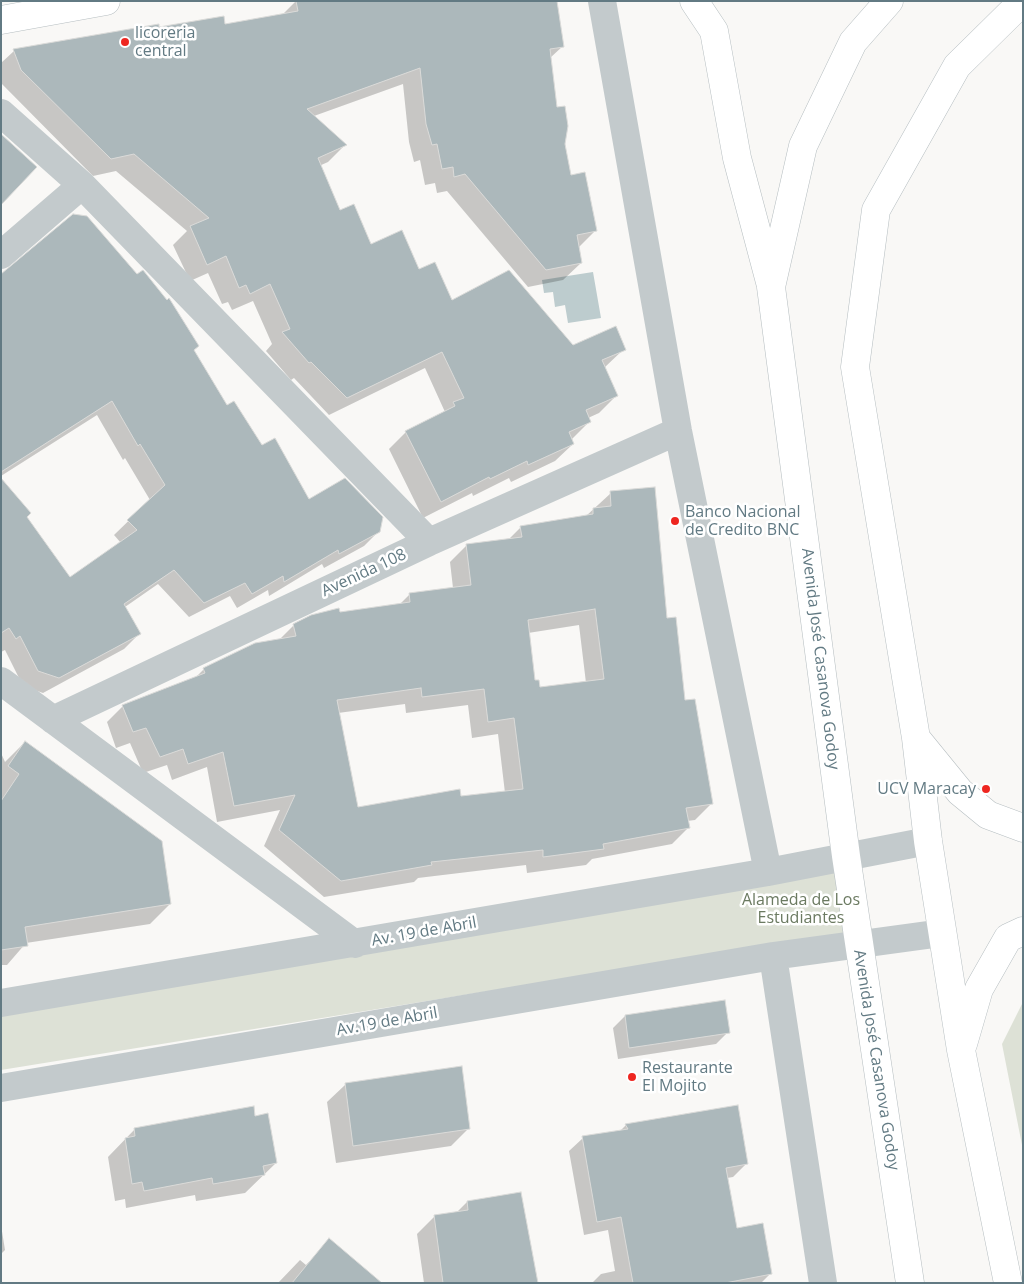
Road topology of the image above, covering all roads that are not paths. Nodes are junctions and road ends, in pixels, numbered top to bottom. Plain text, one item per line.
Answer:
1 (106, 1) edge
2 (602, 1) edge
3 (694, 1) edge
4 (889, 1) edge
5 (1023, 1) edge
6 (1, 20) edge
7 (1, 113) edge
8 (82, 185) junction
9 (1, 255) edge
10 (771, 287) junction
11 (678, 431) junction
12 (429, 542) junction
13 (1, 681) edge
14 (53, 720) junction
15 (916, 738) junction
16 (1023, 828) edge
17 (928, 841) junction
18 (846, 856) junction
19 (768, 872) junction
20 (1023, 931) edge
21 (942, 933) junction
22 (355, 944) junction
23 (859, 944) junction
24 (773, 956) junction
25 (1, 1003) edge
26 (961, 1050) junction
27 (1, 1088) edge
28 (823, 1283) edge
29 (910, 1283) edge
30 (1008, 1283) edge

1 - 6 street
2 - 11 street
3 - 10 street
4 - 10 street, Avenida José Casanova Godoy
5 - 15 street
7 - 8 street
8 - 9 street
8 - 12 street
10 - 18 street, Avenida José Casanova Godoy
11 - 12 street, Avenida 108
11 - 19 street
12 - 14 street, Avenida 108
13 - 14 street
14 - 22 street
15 - 16 street
15 - 17 street
17 - 18 street, Av. 19 de Abril
17 - 21 street
18 - 19 street, Av. 19 de Abril
18 - 23 street, Avenida José Casanova Godoy
19 - 22 street, Av. 19 de Abril
20 - 26 street
21 - 23 street, Av.19 de Abril
21 - 26 street
22 - 25 street, Av. 19 de Abril
23 - 24 street, Av.19 de Abril
23 - 29 street, Avenida José Casanova Godoy
24 - 27 street, Av.19 de Abril
24 - 28 street
26 - 30 street

